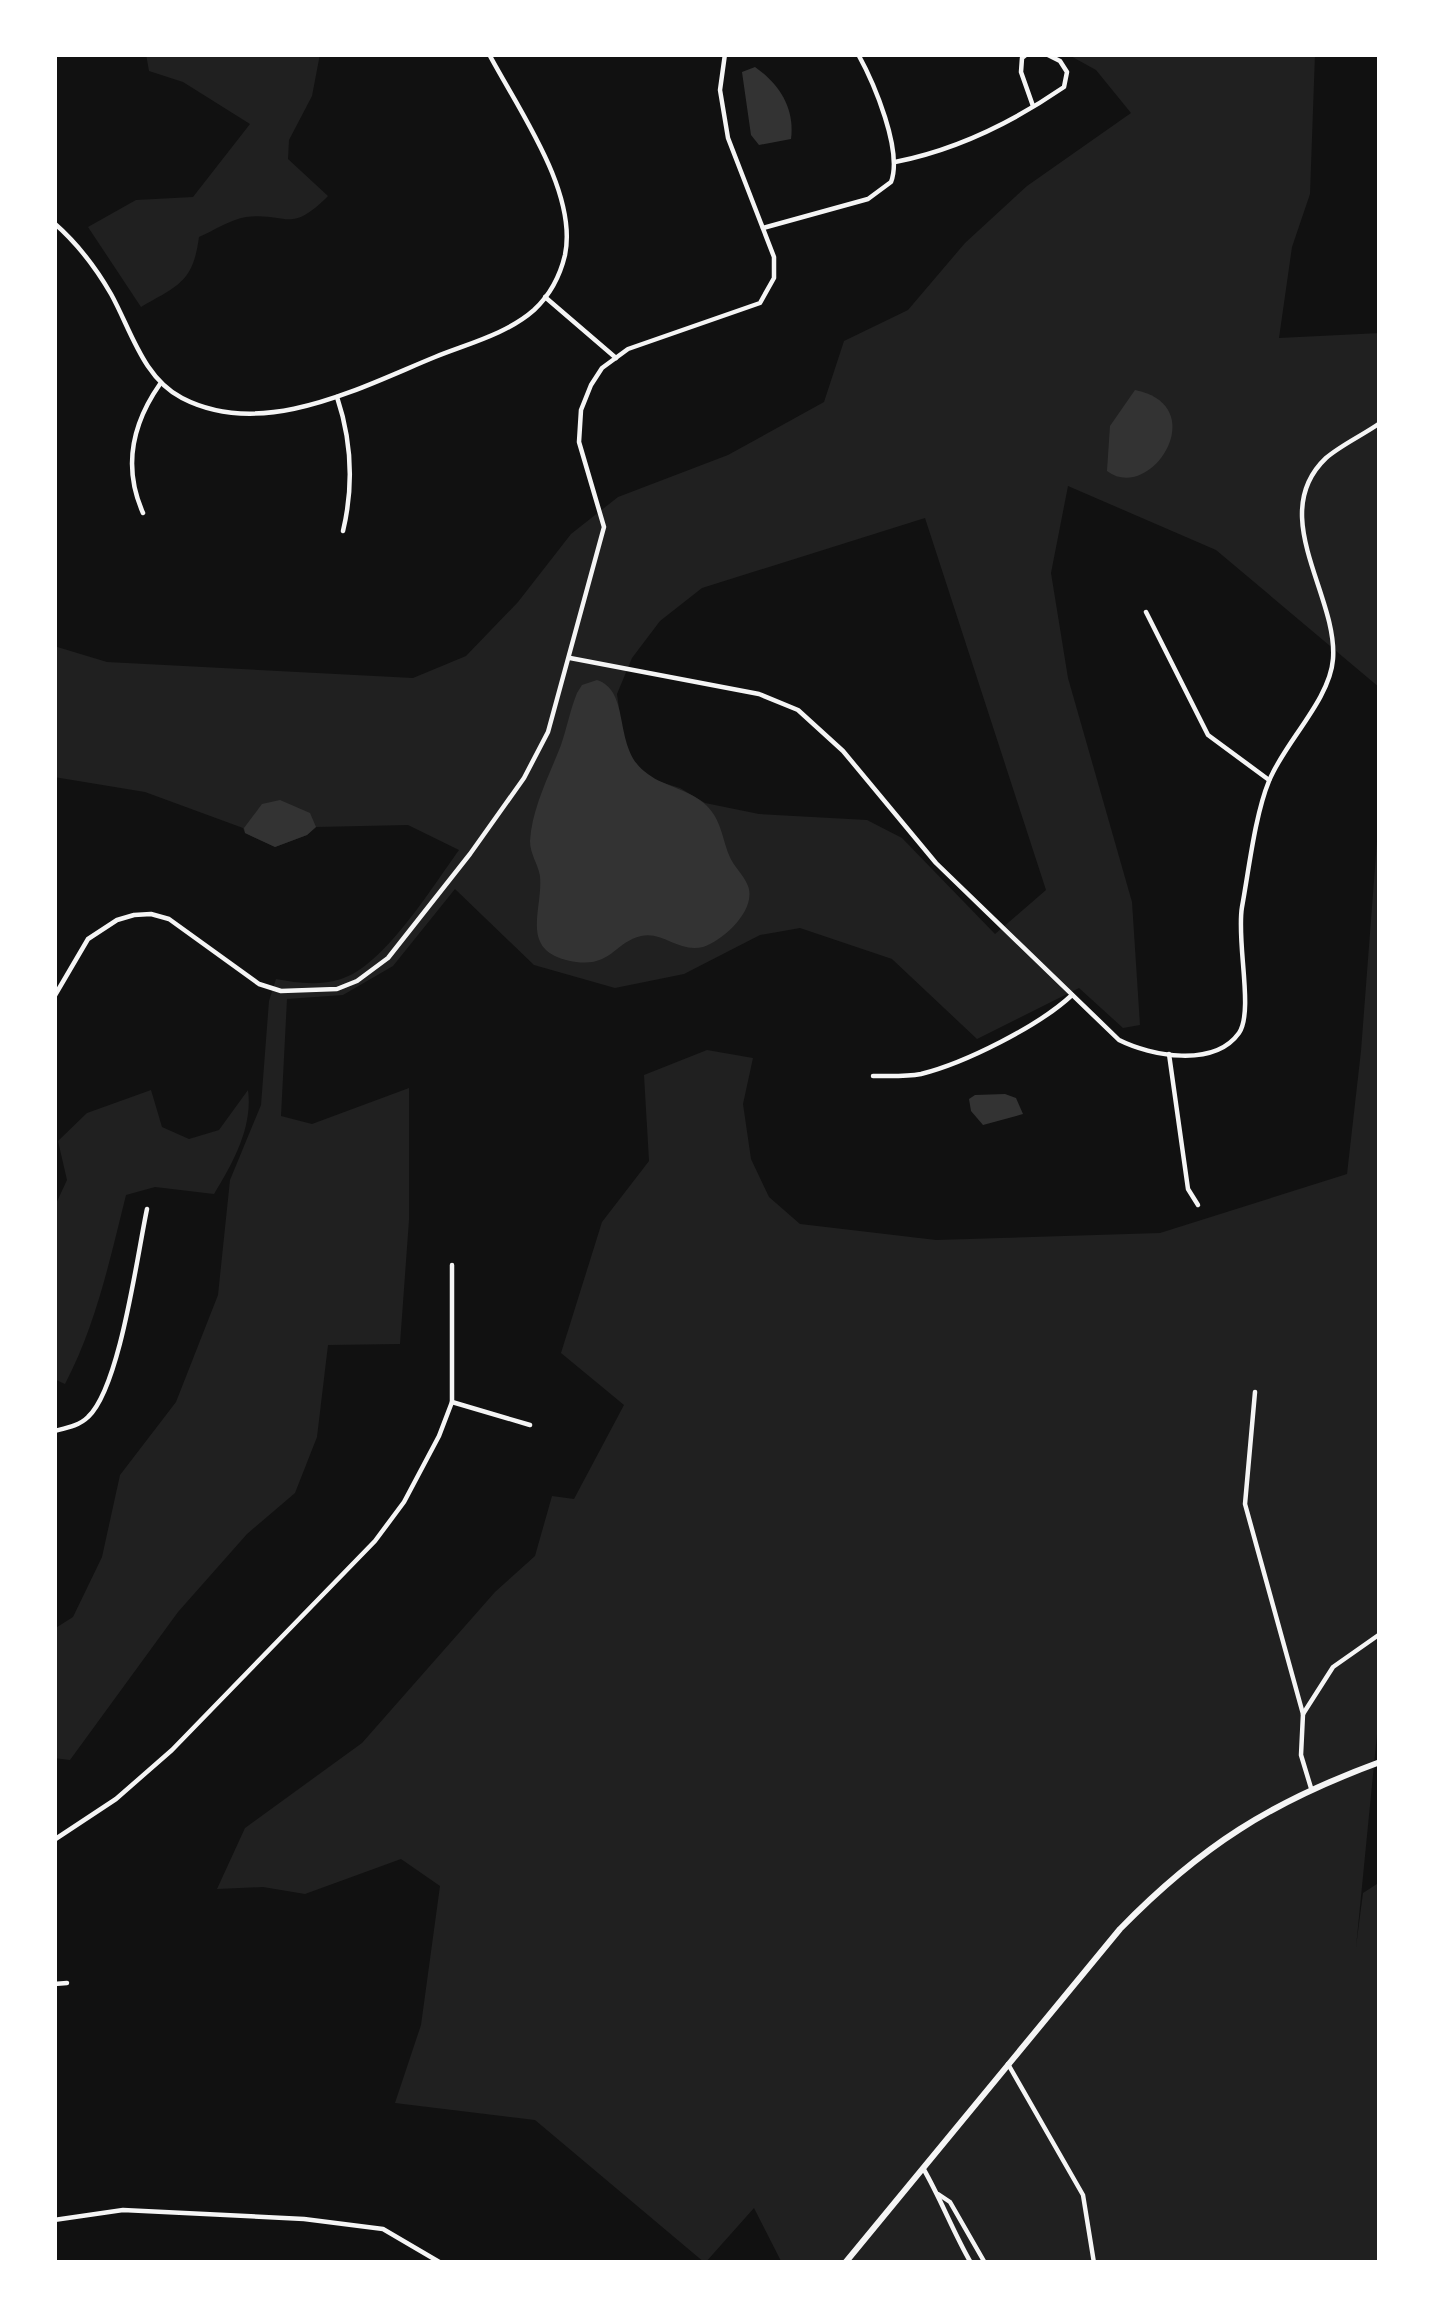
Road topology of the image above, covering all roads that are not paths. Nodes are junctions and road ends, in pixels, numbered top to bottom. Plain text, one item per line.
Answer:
1 (489, 54) edge
2 (725, 54) edge
3 (858, 54) edge
4 (1027, 54) edge
5 (1046, 54) edge
6 (1033, 106) junction
7 (895, 162) junction
8 (54, 223) edge
9 (763, 228) junction
10 (545, 297) junction
11 (616, 358) junction
12 (160, 384) junction
13 (337, 397) junction
14 (1380, 423) edge
15 (143, 513) dead end
16 (343, 531) dead end
17 (1146, 612) dead end
18 (570, 658) junction
19 (1269, 781) junction
20 (1072, 994) junction
21 (54, 998) edge
22 (1169, 1054) junction
23 (873, 1076) dead end
24 (1198, 1204) dead end
25 (147, 1210) dead end
26 (452, 1265) dead end
27 (1256, 1392) dead end
28 (452, 1402) junction
29 (530, 1425) dead end
30 (54, 1432) edge
31 (1380, 1634) edge
32 (1304, 1714) junction
33 (1380, 1762) edge
34 (1311, 1788) junction
35 (54, 1840) edge
36 (67, 1983) dead end
37 (54, 1984) edge
38 (1008, 2064) junction
39 (923, 2168) junction
40 (938, 2194) junction
41 (54, 2220) edge
42 (441, 2263) edge
43 (845, 2263) edge
44 (971, 2263) edge
45 (985, 2263) edge
46 (1094, 2263) edge

1 - 10 street
2 - 9 street
3 - 7 street
4 - 6 street
5 - 6 street
6 - 7 street
7 - 9 street
8 - 12 street
9 - 11 street
10 - 11 street
10 - 13 street
11 - 18 street
12 - 13 street
12 - 15 street
13 - 16 street
14 - 19 street
17 - 19 street
18 - 20 street
18 - 21 street
19 - 22 street
20 - 22 street
20 - 23 street
22 - 24 street
25 - 30 street
26 - 28 street
27 - 32 street
28 - 29 street
28 - 35 street
31 - 32 street
32 - 34 street
33 - 34 main road
34 - 38 main road
36 - 37 street
38 - 39 main road
38 - 46 street
39 - 40 street
39 - 43 main road
40 - 44 street
40 - 45 street
41 - 42 street

